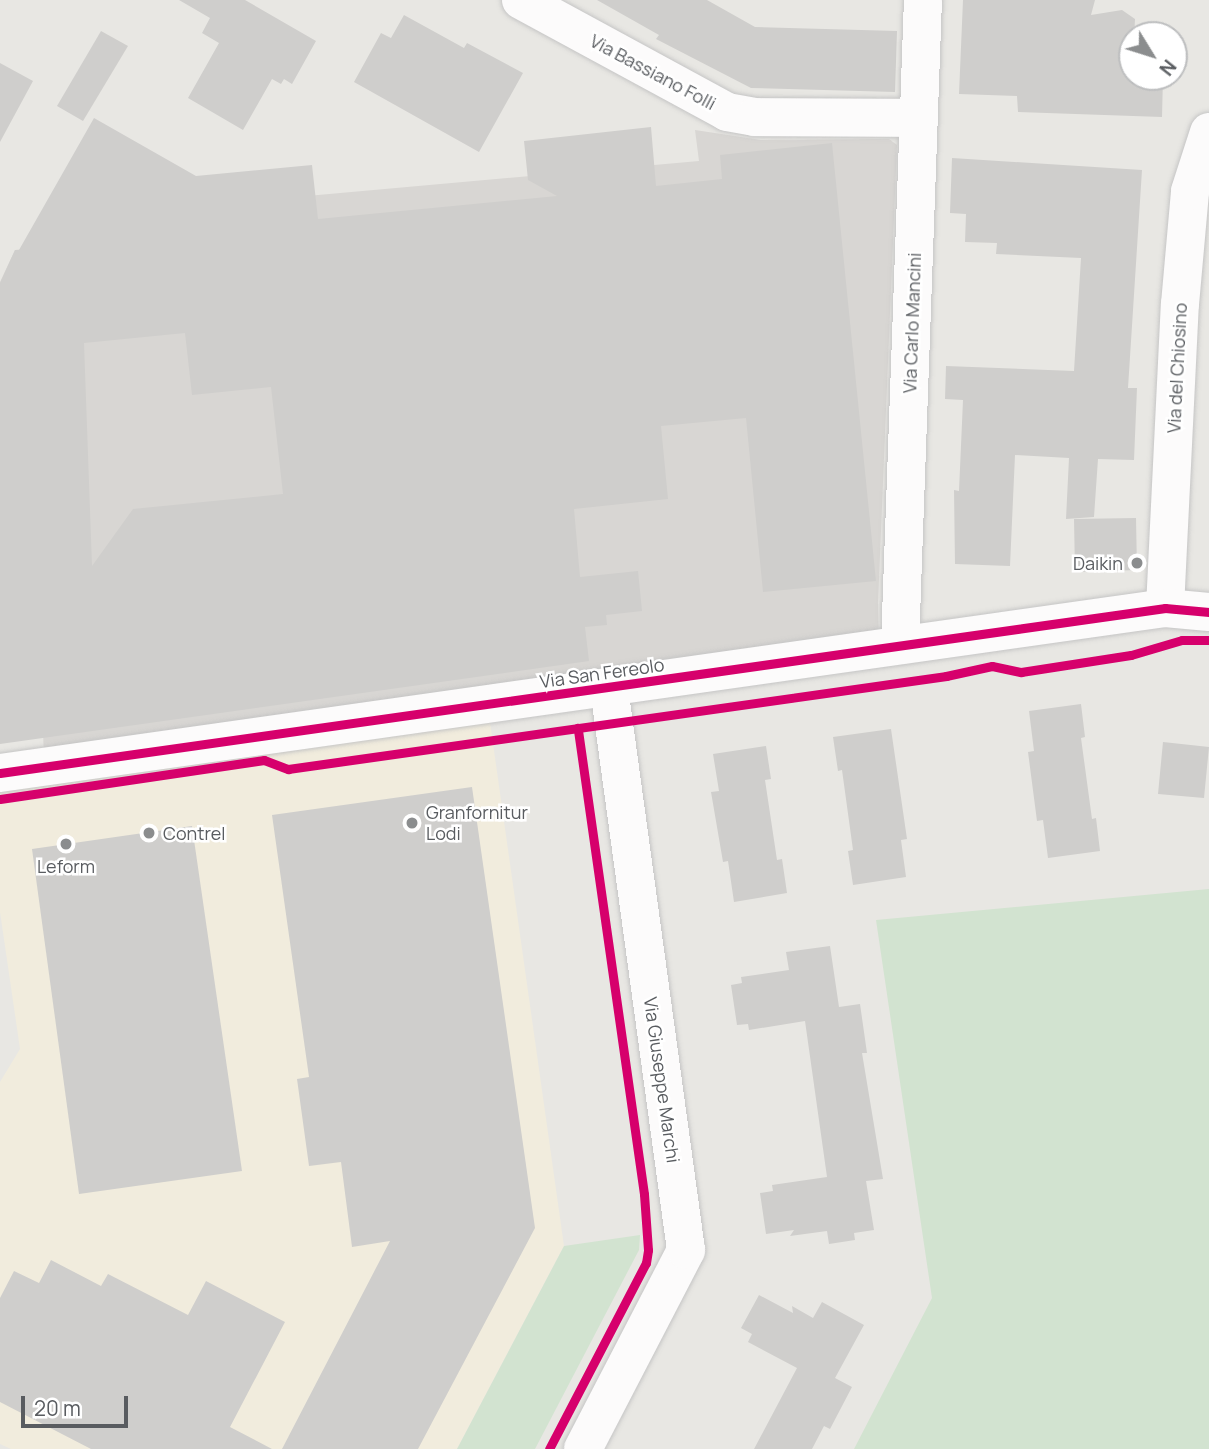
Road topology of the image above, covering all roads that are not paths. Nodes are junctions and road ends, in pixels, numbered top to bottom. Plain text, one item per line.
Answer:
1 (521, 0) edge
2 (923, 0) edge
3 (919, 118) junction
4 (1209, 132) edge
5 (1164, 608) junction
6 (1209, 612) edge
7 (900, 645) junction
8 (609, 688) junction
9 (0, 773) edge
10 (583, 1449) edge

1 - 3 street, Via Bassiano Folli
2 - 3 street, Via Carlo Mancini
3 - 7 street, Via Carlo Mancini
4 - 5 street, Via del Chiosino
5 - 6 street, Via San Fereolo
5 - 7 street, Via San Fereolo
7 - 8 street, Via San Fereolo
8 - 9 street, Via San Fereolo
8 - 10 street, Via Giuseppe Marchi

